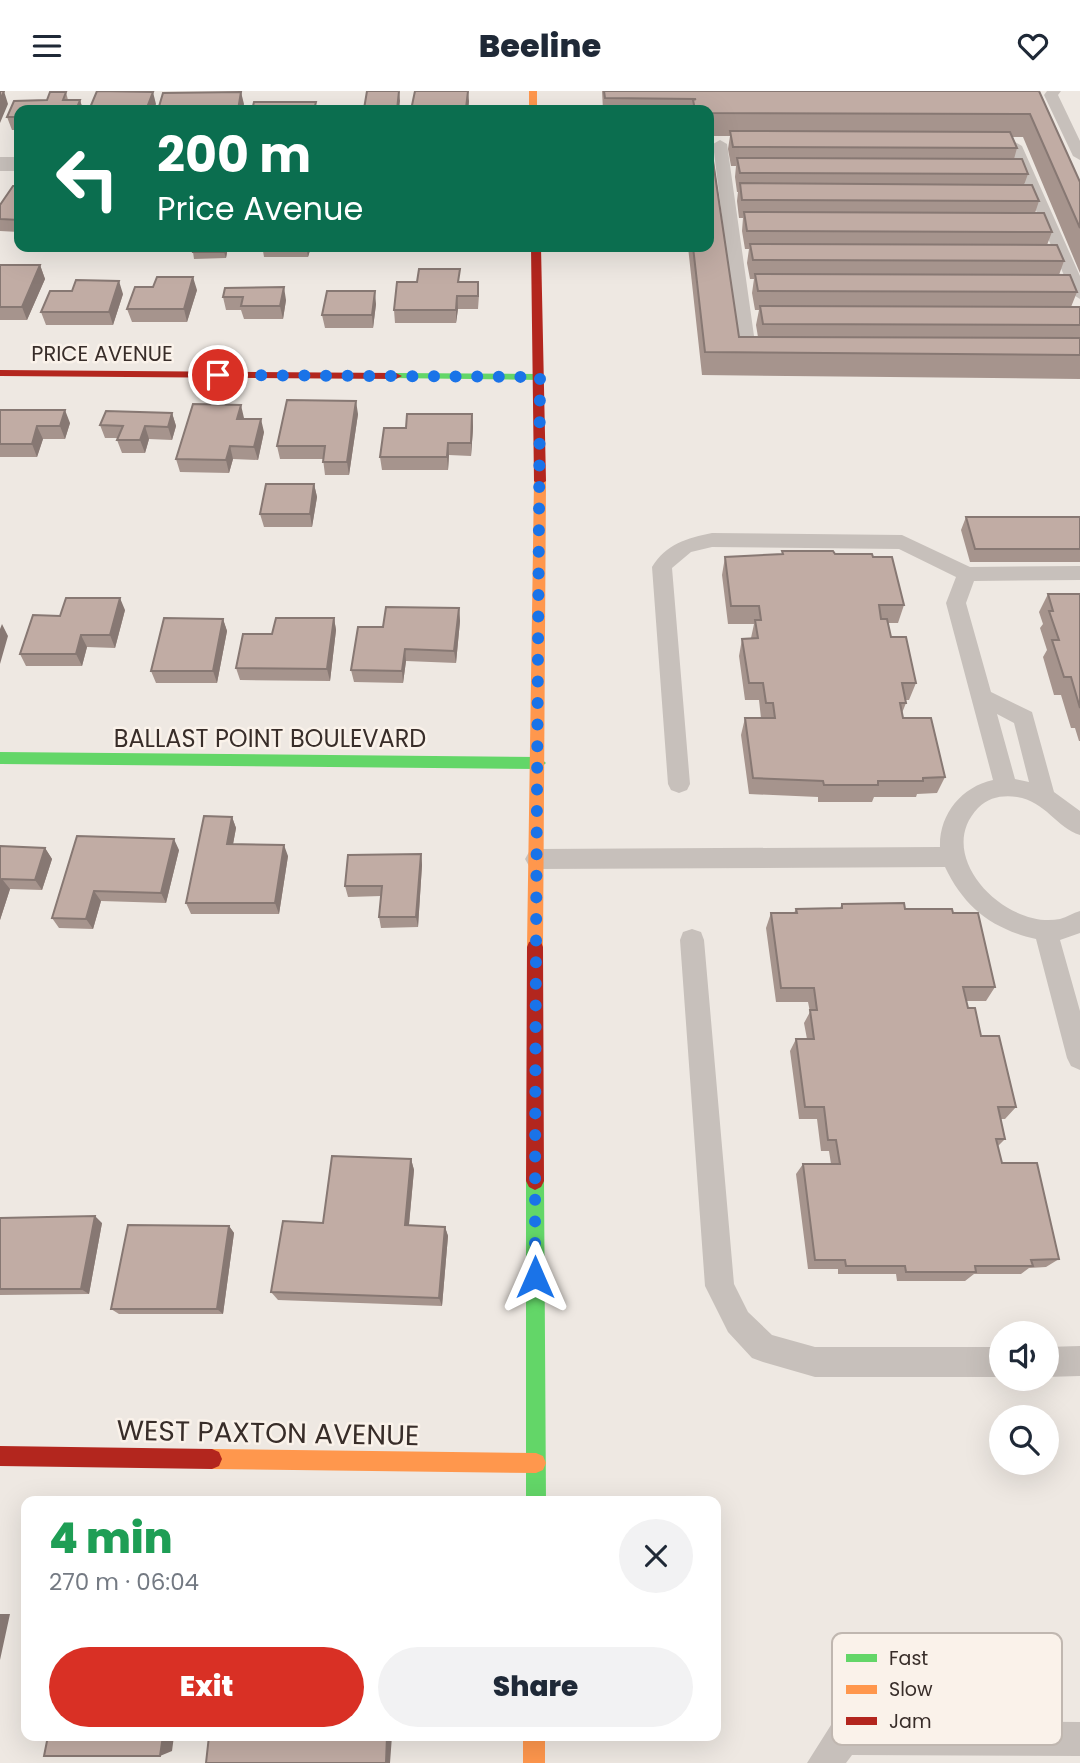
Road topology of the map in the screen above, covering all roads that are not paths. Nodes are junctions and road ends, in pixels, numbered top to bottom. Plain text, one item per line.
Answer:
1 (1054, 91) edge
2 (721, 144) edge
3 (975, 145) edge
4 (1080, 156) edge
5 (536, 252) edge
6 (1080, 293) edge
7 (789, 348) edge
8 (0, 373) edge
9 (540, 377) junction
10 (1080, 573) edge
11 (967, 574) junction
12 (982, 697) junction
13 (0, 758) edge
14 (539, 763) junction
15 (679, 784) dead end
16 (1006, 786) junction
17 (1044, 796) junction
18 (1080, 826) edge
19 (954, 857) junction
20 (537, 859) junction
21 (1080, 921) edge
22 (1046, 932) junction
23 (692, 940) dead end
24 (1080, 1058) edge
25 (1080, 1361) edge
26 (989, 1362) edge
27 (1059, 1362) edge
28 (0, 1456) edge
29 (536, 1463) junction
30 (536, 1496) edge
31 (1062, 1739) edge
32 (1080, 1739) edge
33 (534, 1741) edge
34 (837, 1745) edge
35 (534, 1763) edge
36 (825, 1763) edge

1 - 4 lane
2 - 7 lane
3 - 6 lane
5 - 9 street
8 - 9 street, PRICE AVENUE
9 - 14 street
10 - 11 lane
11 - 12 lane
11 - 15 lane
12 - 16 lane
12 - 17 lane
13 - 14 street, BALLAST POINT BOULEVARD
14 - 20 street
16 - 17 lane
16 - 19 lane
17 - 18 lane
19 - 20 lane
19 - 22 lane
20 - 29 street
21 - 22 lane
22 - 24 lane
23 - 26 lane
25 - 27 lane
28 - 29 street, WEST PAXTON AVENUE
29 - 30 street
31 - 32 lane
33 - 35 street
34 - 36 lane

